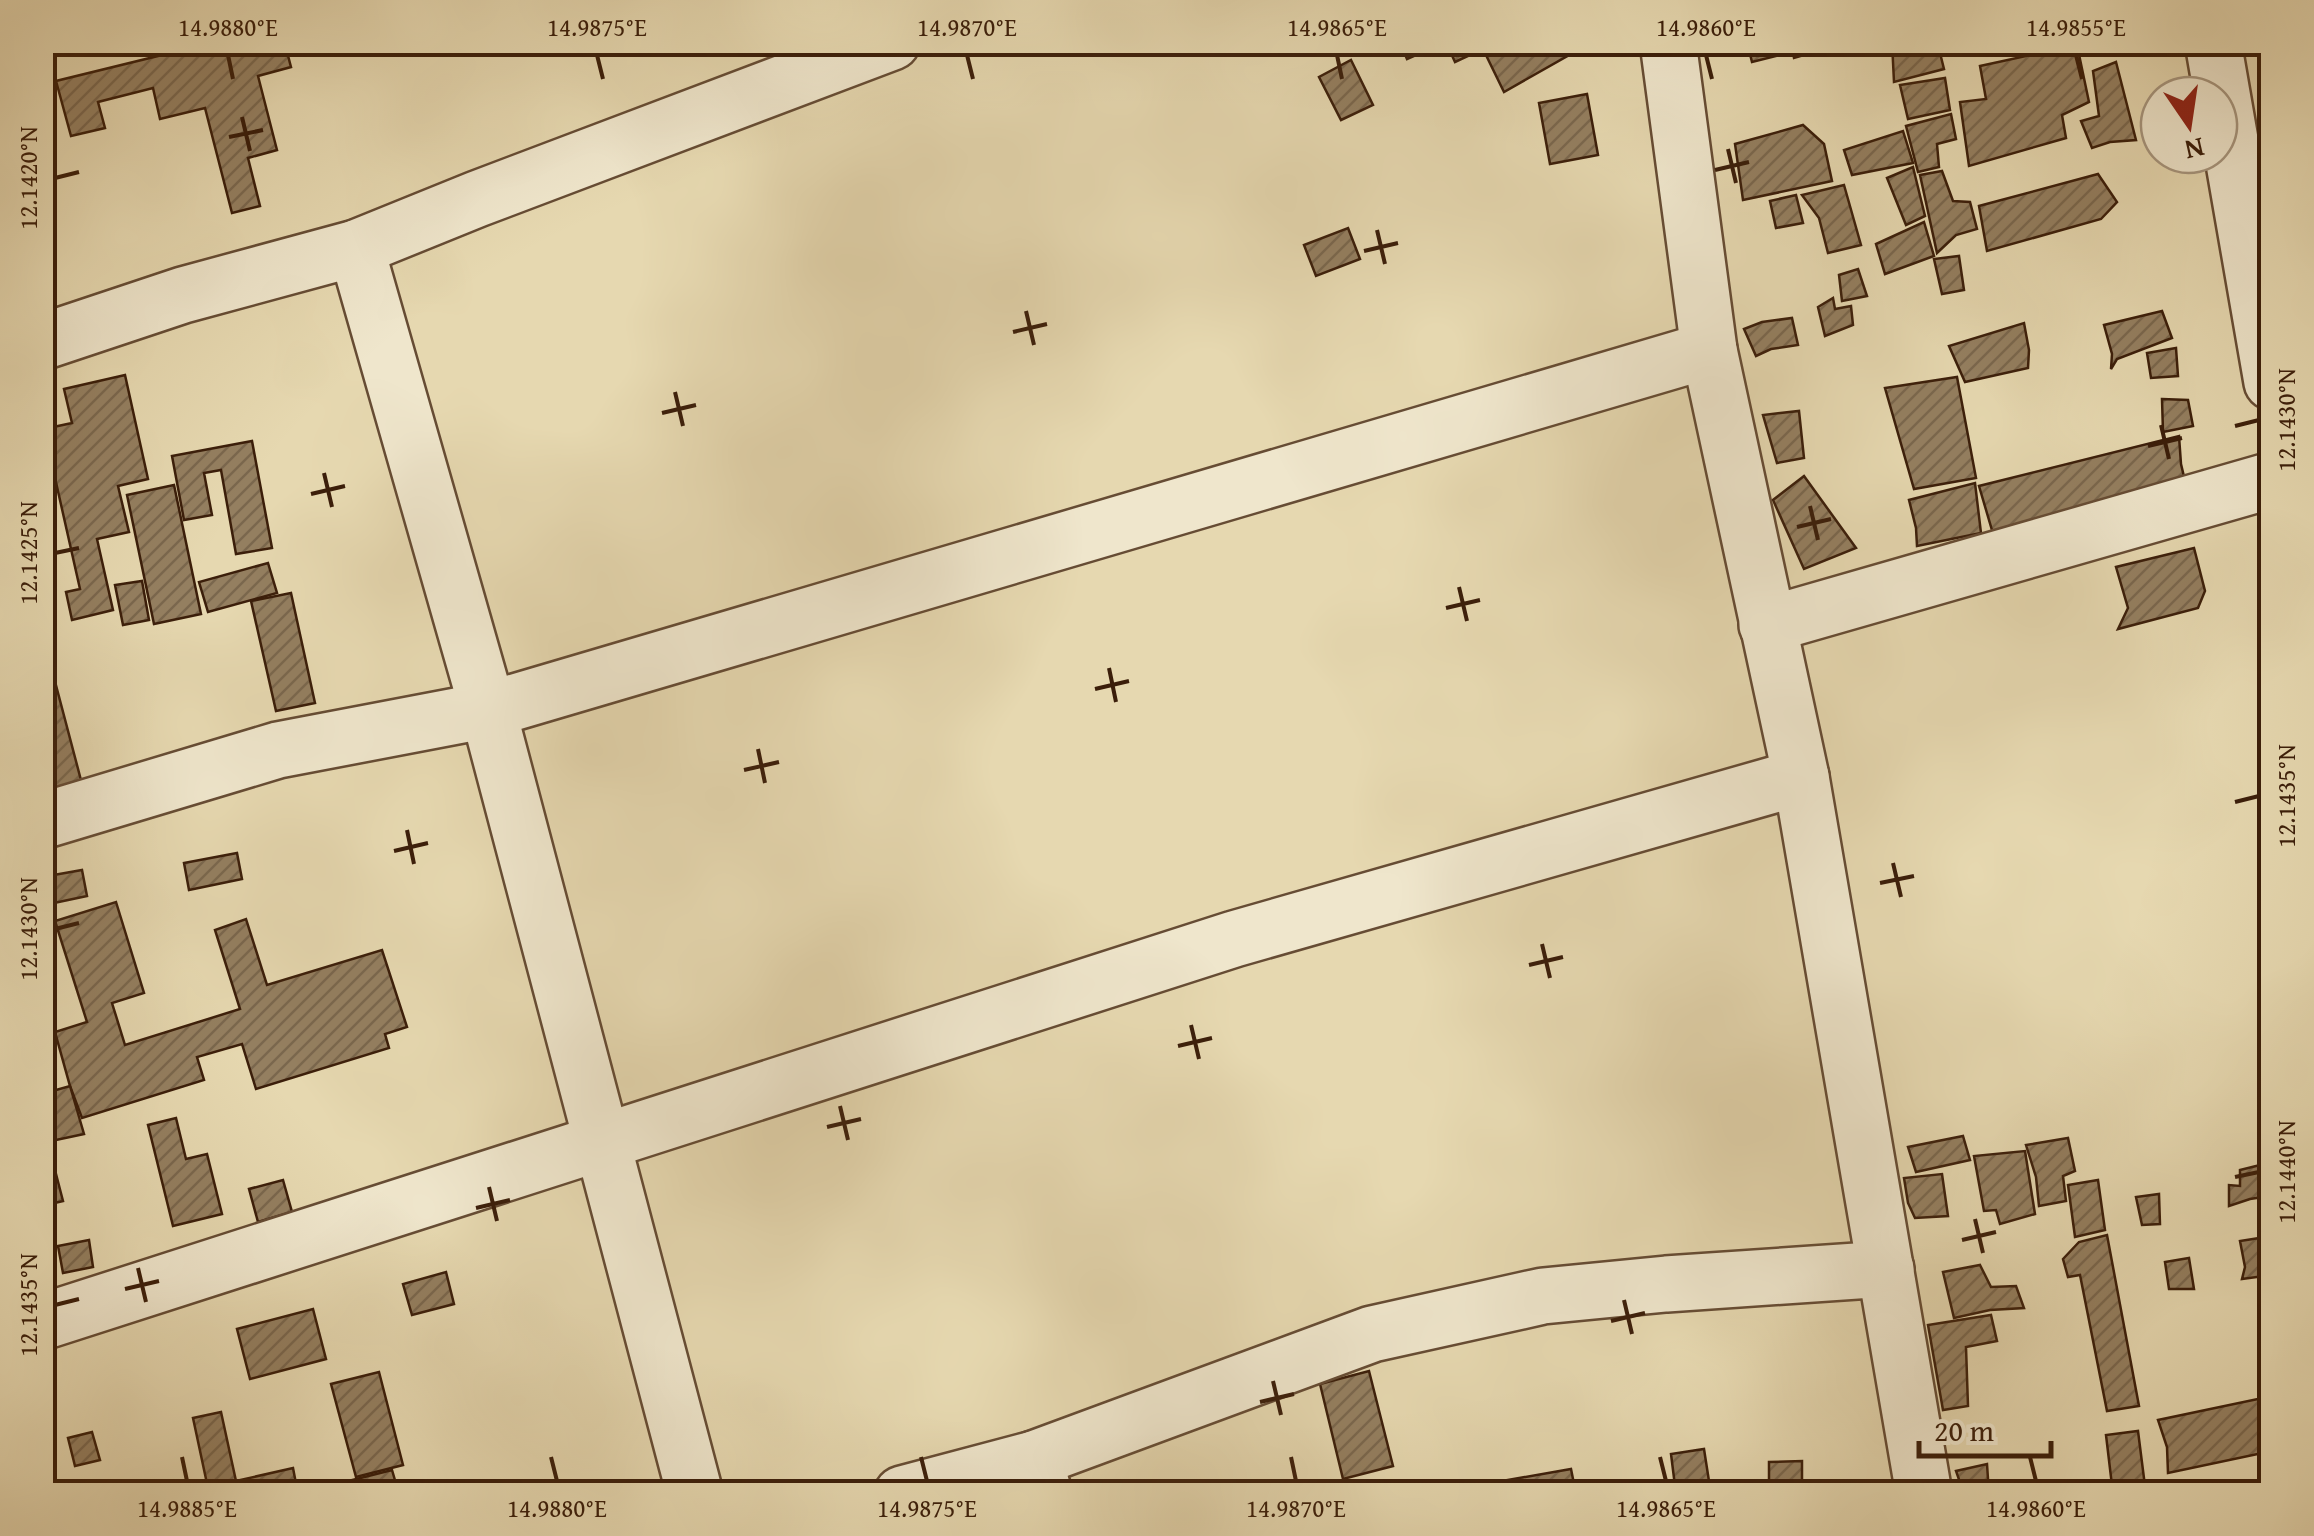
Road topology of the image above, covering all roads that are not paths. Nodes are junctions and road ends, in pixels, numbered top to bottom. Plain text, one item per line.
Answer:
1 (892, 42) edge
2 (1668, 42) edge
3 (2213, 42) edge
4 (356, 248) junction
5 (42, 342) edge
6 (1710, 350) junction
7 (2272, 382) edge
8 (2272, 480) edge
9 (1767, 626) junction
10 (488, 710) junction
11 (1801, 777) junction
12 (42, 821) edge
13 (603, 1142) junction
14 (1886, 1269) junction
15 (42, 1322) edge
16 (1039, 1476) edge
17 (695, 1494) edge
18 (902, 1494) edge
19 (1924, 1494) edge

1 - 4 street
2 - 6 street
3 - 7 street
4 - 5 street
4 - 10 street
6 - 9 street
6 - 10 street
8 - 9 street
9 - 11 street
10 - 12 street
10 - 13 street
11 - 13 street
11 - 14 street
13 - 15 street
13 - 17 street
14 - 16 street
14 - 19 street
16 - 18 street

